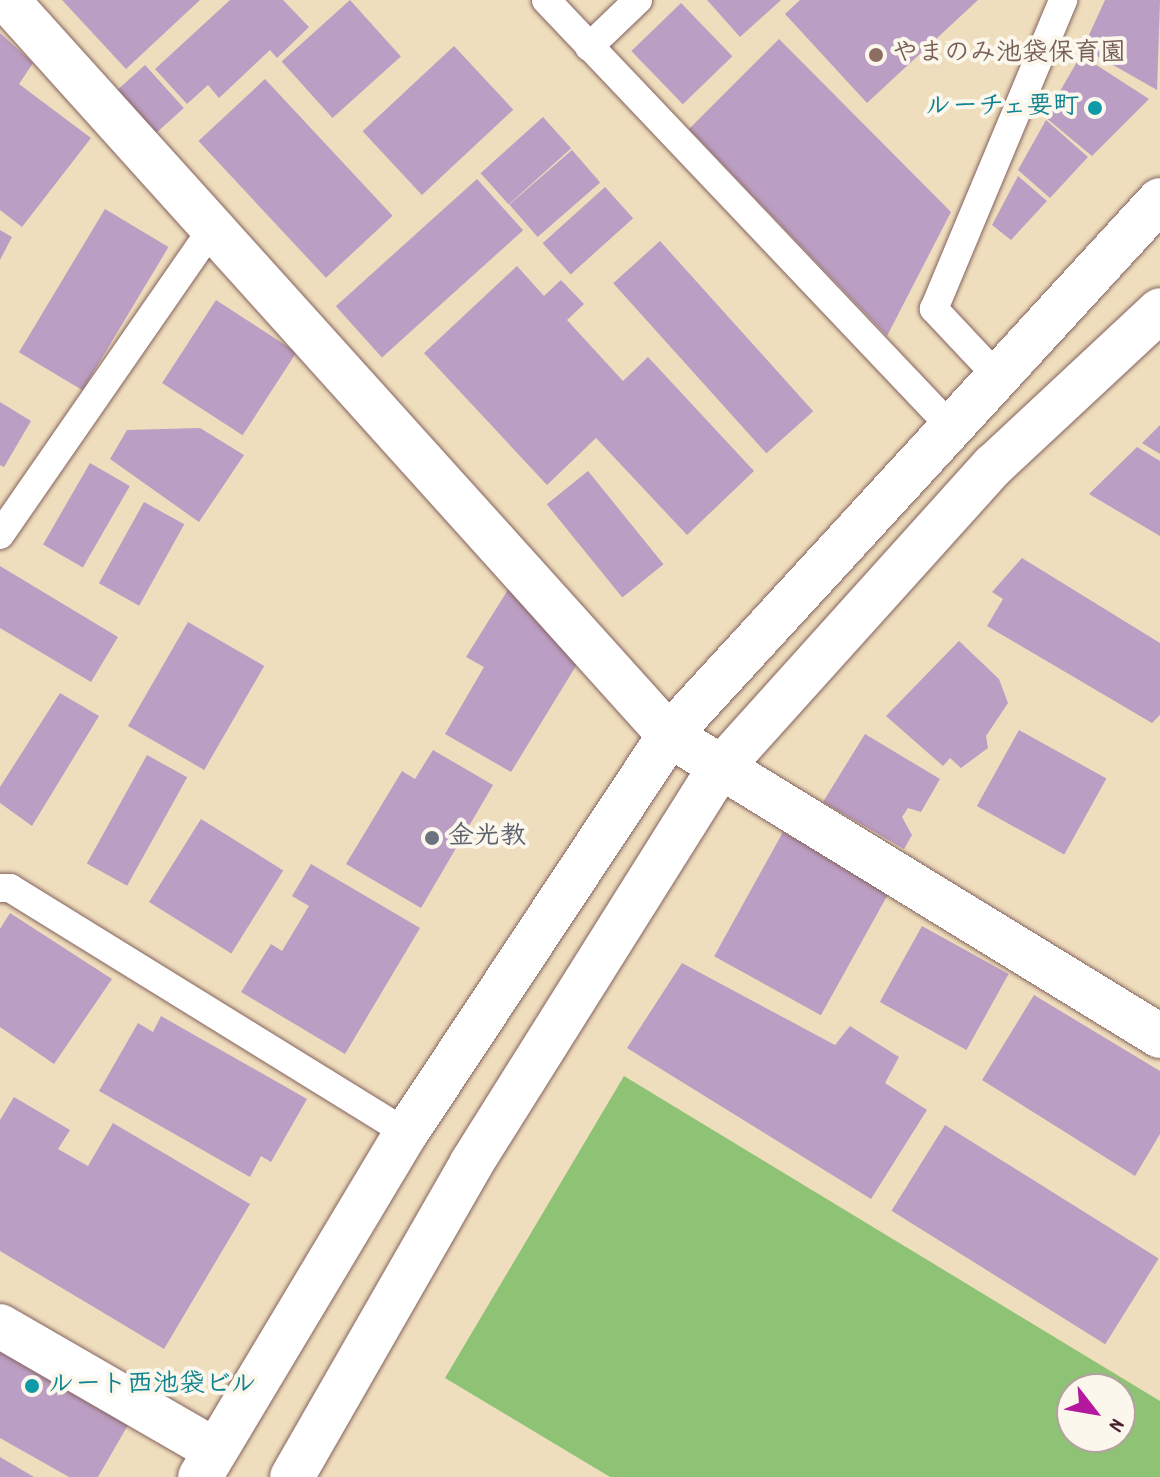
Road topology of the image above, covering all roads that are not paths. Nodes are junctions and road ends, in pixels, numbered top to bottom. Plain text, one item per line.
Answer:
1 (7, 0) edge
2 (546, 0) edge
3 (638, 0) edge
4 (1063, 0) edge
5 (589, 47) junction
6 (1160, 200) edge
7 (214, 226) junction
8 (1160, 310) edge
9 (996, 375) junction
10 (949, 425) junction
11 (0, 535) edge
12 (669, 735) junction
13 (718, 771) junction
14 (0, 888) edge
15 (1160, 1036) edge
16 (406, 1133) junction
17 (0, 1326) edge
18 (207, 1464) edge
19 (292, 1477) edge

1 - 7 street
2 - 5 lane
3 - 5 lane
4 - 9 lane
5 - 10 lane
6 - 9 street
7 - 11 lane
7 - 12 street
8 - 13 street
9 - 10 street
10 - 12 street
12 - 13 street
12 - 16 street
13 - 15 street
13 - 19 street
14 - 16 lane
16 - 18 street
17 - 18 street

